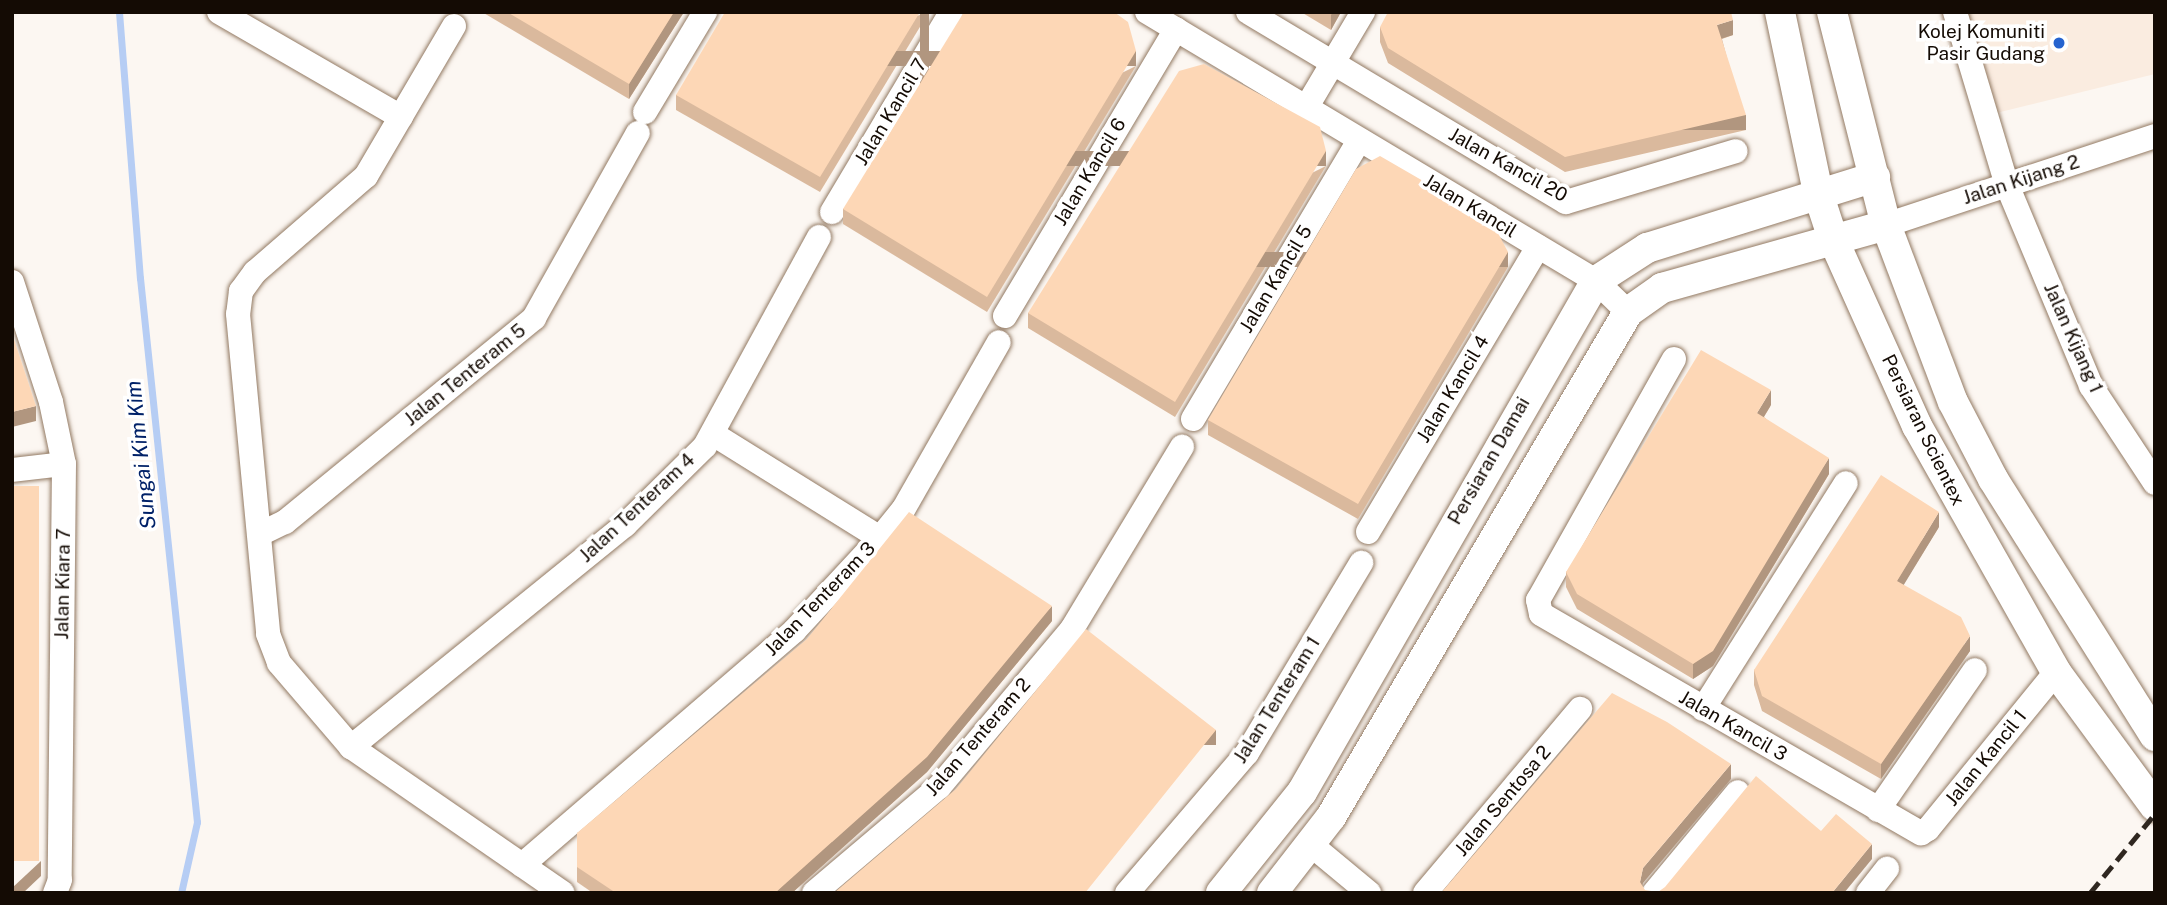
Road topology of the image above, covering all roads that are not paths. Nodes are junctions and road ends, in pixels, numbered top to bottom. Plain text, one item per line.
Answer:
1 (219, 12) edge
2 (705, 12) edge
3 (951, 12) edge
4 (1147, 12) edge
5 (1248, 12) edge
6 (1363, 12) edge
7 (1780, 12) edge
8 (1832, 12) edge
9 (1955, 12) edge
10 (454, 26) dead end
11 (1176, 29) junction
12 (1332, 62) junction
13 (1306, 108) junction
14 (401, 117) junction
15 (2155, 136) edge
16 (1359, 140) junction
17 (1736, 151) dead end
18 (1875, 177) junction
19 (2007, 185) junction
20 (1818, 193) junction
21 (832, 212) dead end
22 (1886, 225) junction
23 (819, 237) dead end
24 (1833, 239) junction
25 (1538, 247) junction
26 (1596, 281) junction
27 (12, 282) edge
28 (1628, 312) junction
29 (1005, 316) dead end
30 (999, 342) dead end
31 (1674, 359) dead end
32 (1193, 419) dead end
33 (713, 434) junction
34 (1182, 447) dead end
35 (64, 464) junction
36 (12, 470) edge
37 (1846, 483) dead end
38 (2155, 483) edge
39 (1368, 532) dead end
40 (260, 534) junction
41 (880, 538) junction
42 (1361, 563) dead end
43 (1975, 670) dead end
44 (2056, 671) junction
45 (1580, 709) dead end
46 (1703, 709) junction
47 (2154, 735) edge
48 (351, 747) junction
49 (1738, 792) dead end
50 (2155, 807) edge
51 (1878, 810) junction
52 (1910, 829) joint
53 (1310, 844) junction
54 (522, 865) junction
55 (1887, 869) dead end
56 (55, 893) edge
57 (563, 893) edge
58 (814, 893) edge
59 (1127, 893) edge
60 (1222, 893) edge
61 (1272, 893) edge
62 (1369, 893) edge
63 (1425, 893) edge
64 (1654, 893) edge
65 (1868, 893) edge

1 - 14 street
2 - 40 street, Jalan Tenteram 5
3 - 21 street, Jalan Kancil 7
4 - 11 street, Jalan Kancil
5 - 12 street, Jalan Kancil 20
6 - 12 street
7 - 20 main road, Persiaran Scientex
8 - 18 main road, Persiaran Scientex
9 - 19 street, Jalan Kijang 1
10 - 14 street
11 - 13 street, Jalan Kancil
11 - 29 street, Jalan Kancil 6
12 - 13 street
12 - 17 street, Jalan Kancil 20
13 - 16 street, Jalan Kancil
14 - 40 street
15 - 19 street, Jalan Kijang 2
16 - 25 street, Jalan Kancil
16 - 32 street, Jalan Kancil 5
18 - 20 main road, Persiaran Damai
18 - 22 main road, Persiaran Scientex
19 - 22 street, Jalan Kijang 2
19 - 38 street, Jalan Kijang 1
20 - 24 main road, Persiaran Scientex
20 - 26 main road, Persiaran Damai
22 - 24 main road
22 - 47 main road, Persiaran Scientex
23 - 33 street, Jalan Tenteram 4
24 - 28 main road
24 - 44 main road, Persiaran Scientex
25 - 26 street, Jalan Kancil
25 - 39 street, Jalan Kancil 4
26 - 28 street, Jalan Kancil
26 - 60 main road, Persiaran Damai
27 - 35 street, Jalan Kiara 7
28 - 53 main road
30 - 41 street, Jalan Tenteram 3
31 - 46 street, Jalan Kancil 3
33 - 41 street
33 - 48 street, Jalan Tenteram 4
34 - 58 street, Jalan Tenteram 2
35 - 36 street
35 - 56 street, Jalan Kiara 7
37 - 46 street
40 - 48 street
41 - 54 street, Jalan Tenteram 3
42 - 59 street, Jalan Tenteram 1
43 - 51 street
44 - 50 main road, Persiaran Scientex
44 - 52 street, Jalan Kancil 1
45 - 63 street, Jalan Sentosa 2
46 - 51 street, Jalan Kancil 3
48 - 54 street
49 - 64 street
51 - 52 street, Jalan Kancil 3
53 - 61 main road
53 - 62 street
54 - 57 street
55 - 65 street

